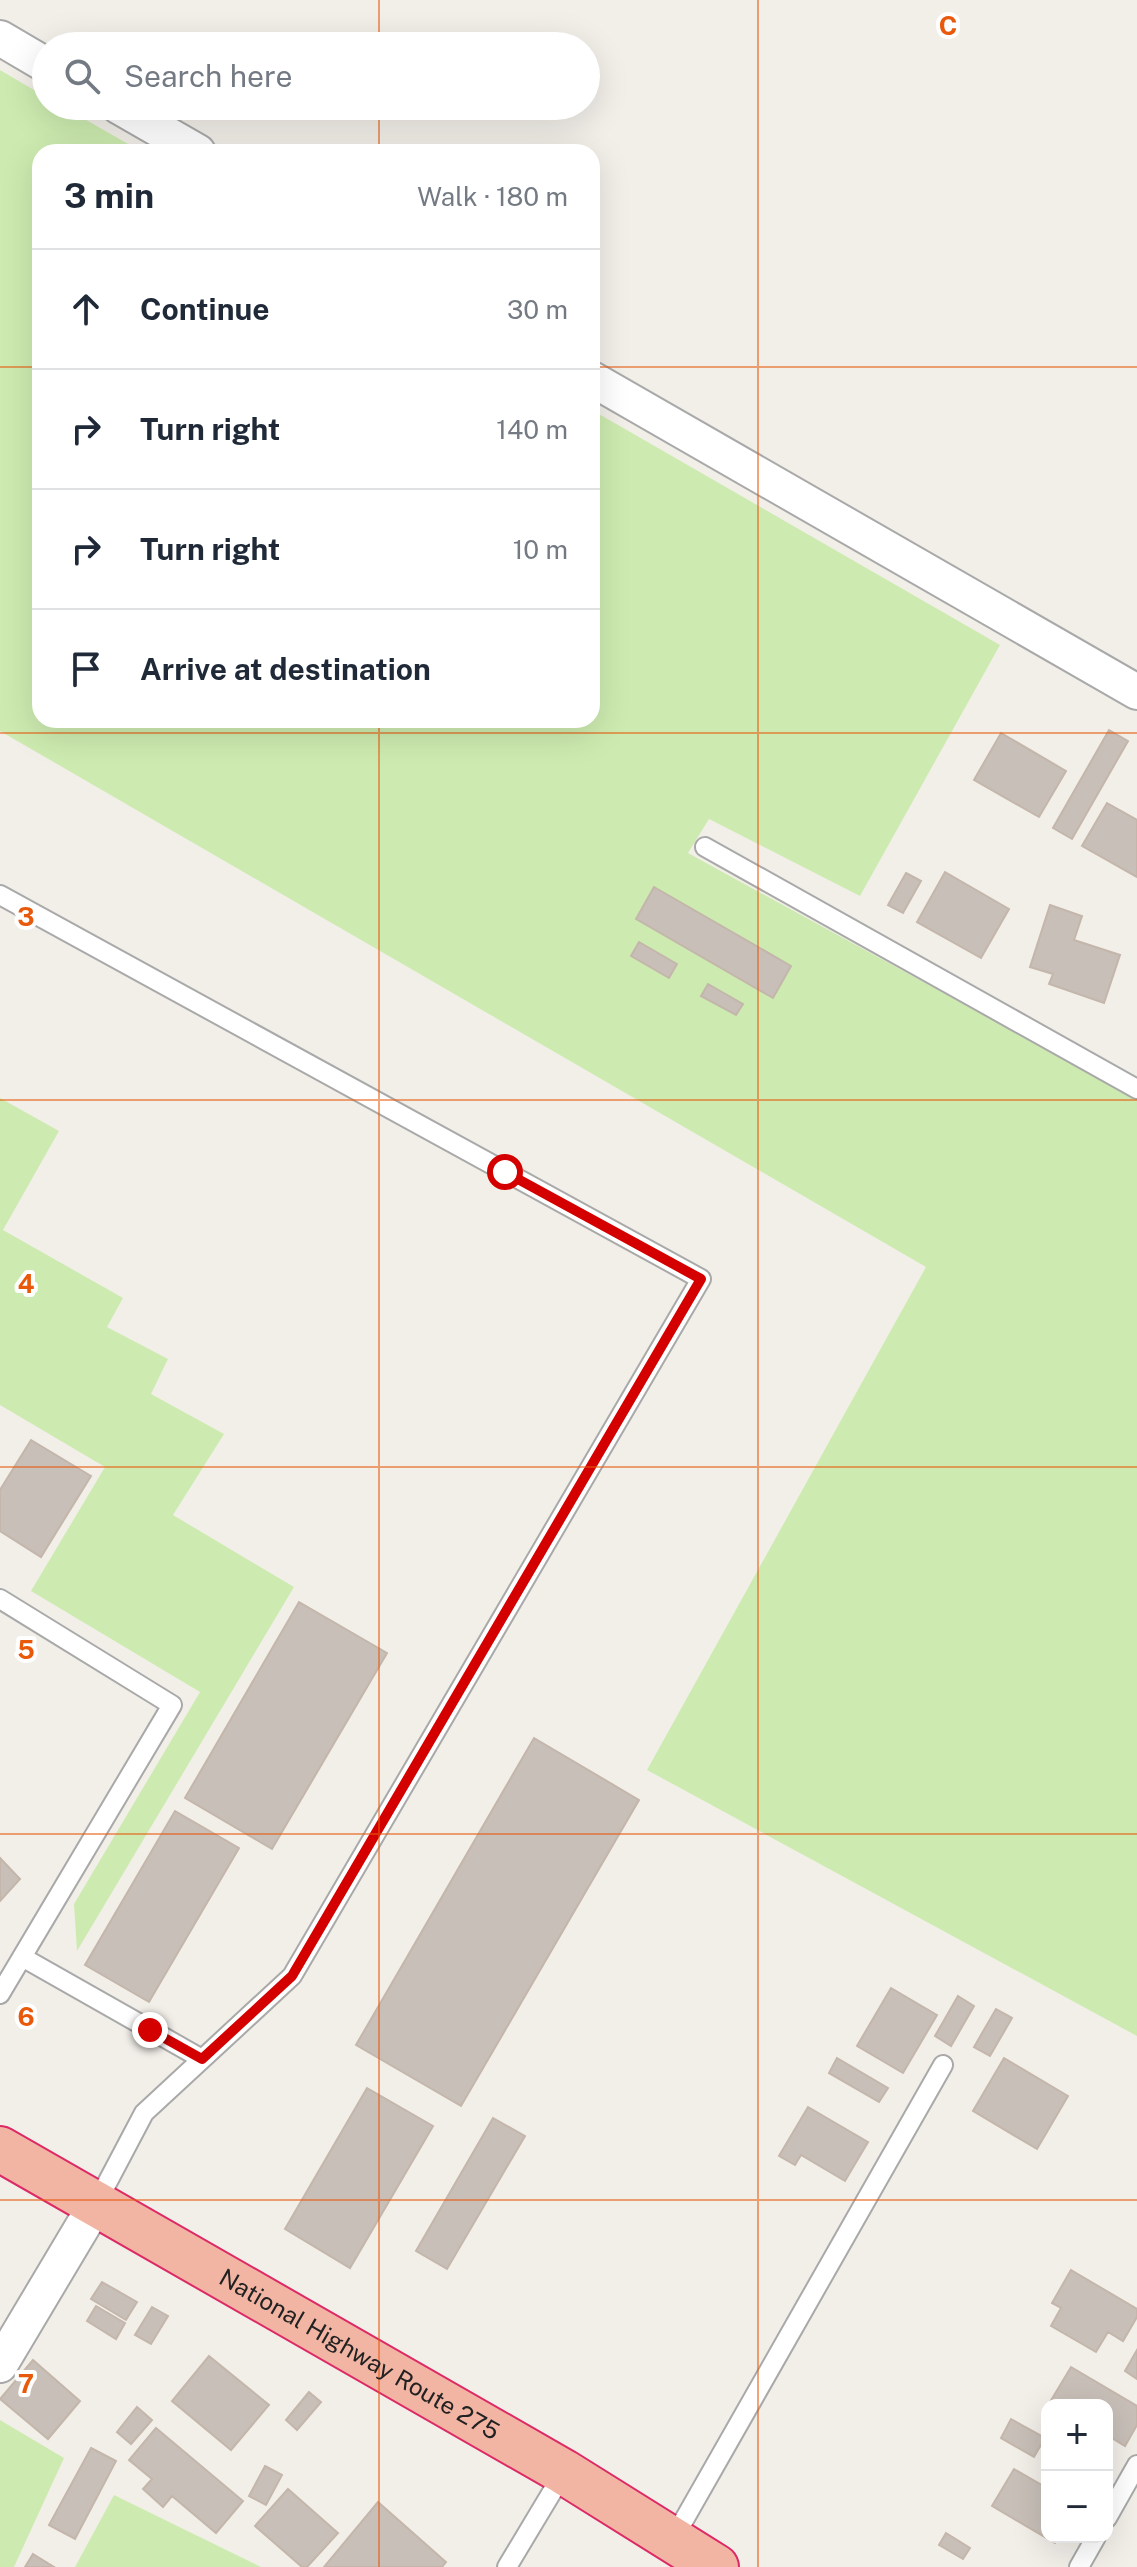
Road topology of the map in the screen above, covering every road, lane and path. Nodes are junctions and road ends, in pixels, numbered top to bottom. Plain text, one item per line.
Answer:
1 (0, 38) edge
2 (32, 57) edge
3 (142, 120) edge
4 (184, 144) edge
5 (600, 384) edge
6 (1137, 692) edge
7 (705, 847) dead end
8 (0, 895) edge
9 (1137, 1089) edge
10 (0, 1599) edge
11 (22, 1957) junction
12 (0, 1994) edge
13 (202, 2059) junction
14 (943, 2065) dead end
15 (0, 2149) edge
16 (96, 2204) junction
17 (0, 2365) edge
18 (1137, 2465) edge
19 (564, 2472) junction
20 (1113, 2507) edge
21 (672, 2541) junction
22 (1093, 2543) edge
23 (507, 2567) edge
24 (716, 2567) edge
25 (1079, 2567) edge

1 - 2 street
3 - 4 street
5 - 6 street
7 - 9 lane
8 - 13 lane
10 - 11 lane
11 - 12 lane
11 - 13 lane
13 - 16 lane
14 - 21 lane
15 - 16 highway, National Highway Route 275
16 - 17 street
16 - 19 highway, National Highway Route 275
18 - 20 lane
19 - 21 highway, National Highway Route 275
19 - 23 lane
21 - 24 highway, National Highway Route 275
22 - 25 lane

